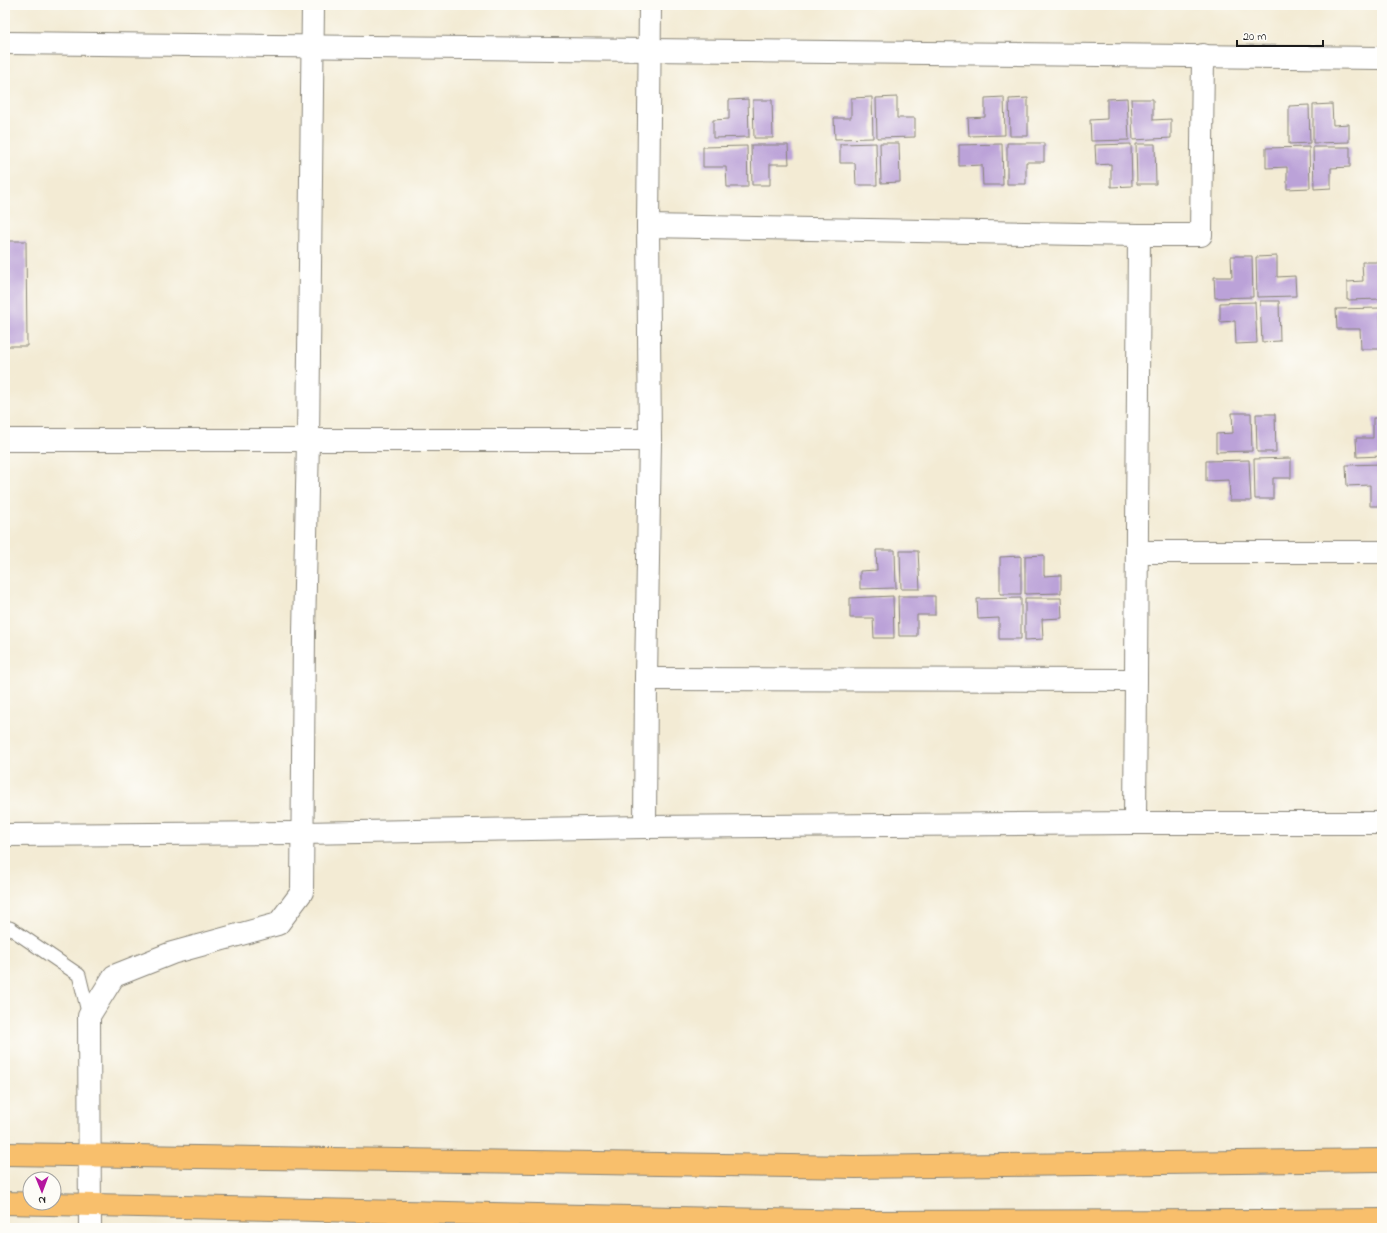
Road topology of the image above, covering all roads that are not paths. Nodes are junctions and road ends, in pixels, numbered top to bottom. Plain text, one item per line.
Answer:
1 (313, 5) edge
2 (650, 5) edge
3 (5, 43) edge
4 (313, 46) junction
5 (649, 49) junction
6 (1203, 55) junction
7 (1380, 58) dead end
8 (648, 226) junction
9 (1139, 235) junction
10 (5, 440) edge
11 (308, 440) junction
12 (650, 440) junction
13 (1137, 552) junction
14 (1382, 552) edge
15 (646, 679) junction
16 (1136, 680) junction
17 (1135, 823) junction
18 (1382, 823) edge
19 (645, 827) junction
20 (302, 834) junction
21 (5, 835) edge
22 (5, 927) edge
23 (89, 1016) junction
24 (5, 1154) edge
25 (90, 1155) junction
26 (1382, 1160) edge
27 (5, 1203) edge
28 (91, 1205) junction
29 (1382, 1220) edge
30 (90, 1228) edge

1 - 4 street
2 - 5 street
3 - 4 street
4 - 5 street
4 - 11 street
5 - 6 street
5 - 8 street
6 - 7 street
6 - 9 street
8 - 9 street
8 - 12 street
9 - 13 street
10 - 11 street
11 - 12 street
11 - 20 street
12 - 15 street
13 - 14 street
13 - 16 street
15 - 16 street
15 - 19 street
16 - 17 street
17 - 18 street
17 - 19 street
19 - 20 street
20 - 21 street
20 - 23 street
22 - 23 lane
23 - 25 street
24 - 25 main road
25 - 26 main road
25 - 28 street
27 - 28 main road
28 - 29 main road
28 - 30 street

